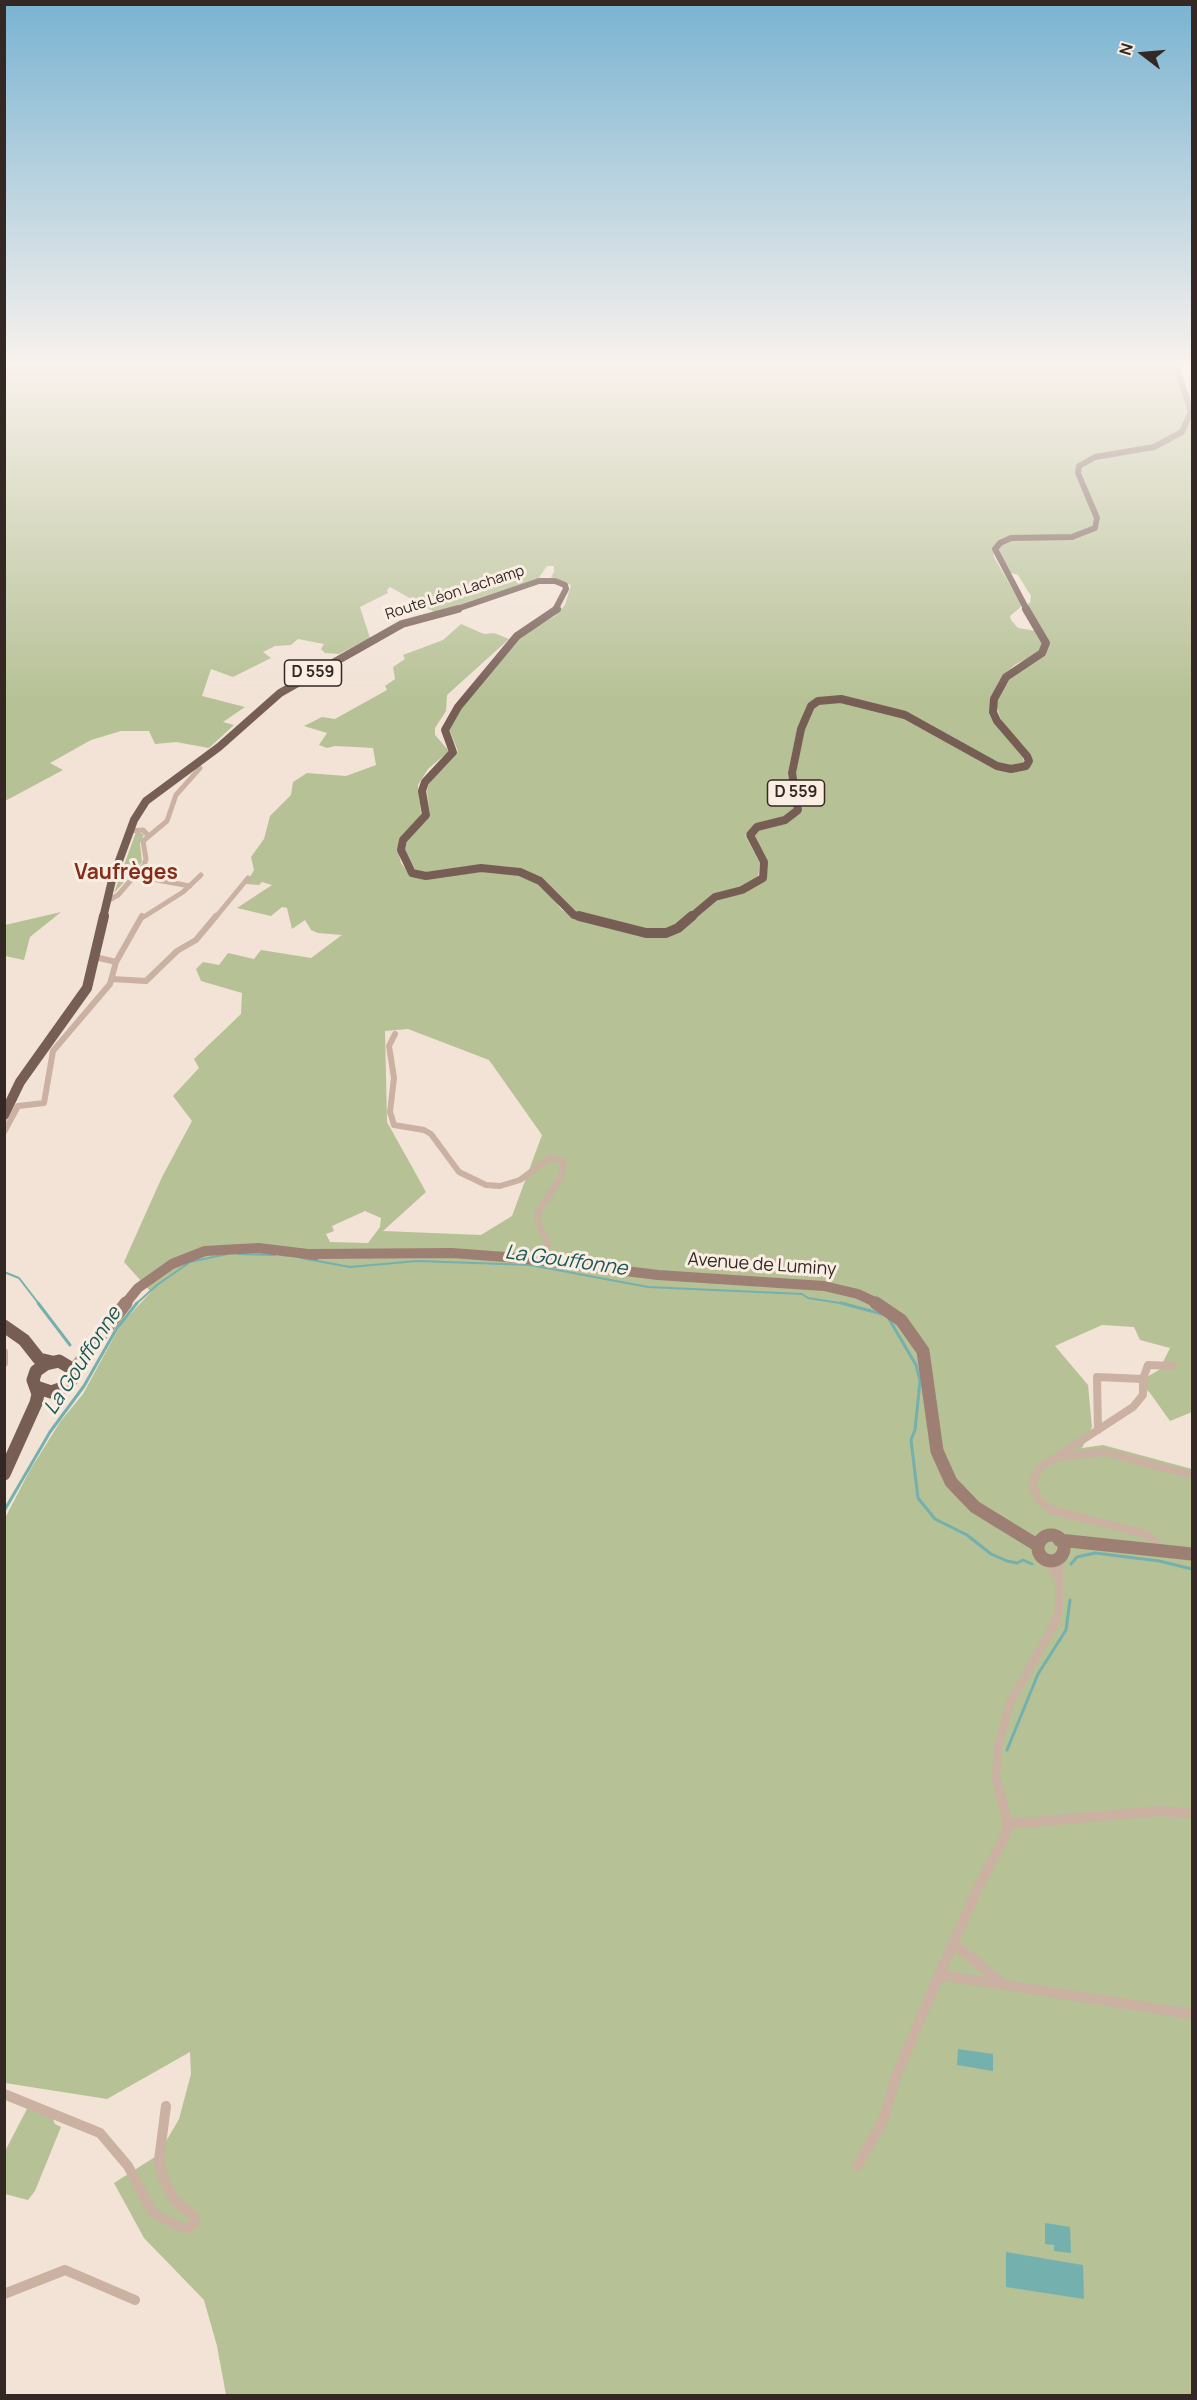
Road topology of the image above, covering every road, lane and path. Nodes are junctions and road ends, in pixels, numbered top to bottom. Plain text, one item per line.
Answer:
1 (1081, 477) edge
2 (200, 768) dead end
3 (130, 831) junction
4 (148, 835) junction
5 (201, 875) dead end
6 (135, 876) junction
7 (248, 878) dead end
8 (190, 886) junction
9 (106, 902) junction
10 (95, 957) junction
11 (116, 962) junction
12 (112, 980) junction
13 (395, 1034) dead end
14 (4, 1115) edge
15 (4, 1132) edge
16 (541, 1260) junction
17 (5, 1327) edge
18 (4, 1352) edge
19 (52, 1362) junction
20 (4, 1363) edge
21 (70, 1366) junction
22 (1172, 1366) dead end
23 (36, 1371) junction
24 (1143, 1379) junction
25 (36, 1387) junction
26 (51, 1392) junction
27 (1098, 1431) junction
28 (1058, 1458) junction
29 (4, 1474) edge
30 (1192, 1475) edge
31 (1039, 1541) junction
32 (1158, 1550) junction
33 (1058, 1552) junction
34 (1192, 1554) edge
35 (1192, 1813) edge
36 (1008, 1824) junction
37 (954, 1944) junction
38 (939, 1975) junction
39 (1002, 1983) junction
40 (1192, 2014) edge
41 (4, 2094) edge
42 (166, 2106) dead end
43 (857, 2166) dead end
44 (4, 2294) edge
45 (135, 2300) dead end

1 - 3 main road, Route Léon Lachamp / D 559
2 - 4 street
3 - 4 street
3 - 9 main road, Route Léon Lachamp / D 559
4 - 6 street
5 - 8 street
6 - 8 street
6 - 9 street
7 - 12 street
8 - 11 street
9 - 10 main road, Route Léon Lachamp / D 559
10 - 11 street
10 - 14 main road, Route Léon Lachamp / D 559
11 - 12 street
12 - 15 street
13 - 16 street
16 - 21 street, Avenue de Luminy
16 - 31 street, Avenue de Luminy
17 - 19 main road
17 - 23 main road
18 - 20 street
19 - 21 main road
19 - 23 main road
21 - 26 main road
22 - 24 street
23 - 25 main road
24 - 27 street
24 - 27 street
25 - 26 main road
25 - 29 main road
26 - 29 main road
27 - 28 street
28 - 30 street
28 - 32 street
31 - 33 street
31 - 33 street
32 - 33 street
32 - 34 street
33 - 36 street
35 - 36 street
36 - 37 street
37 - 38 street
37 - 39 street
38 - 39 street
38 - 43 street
39 - 40 street
41 - 42 street
44 - 45 street

